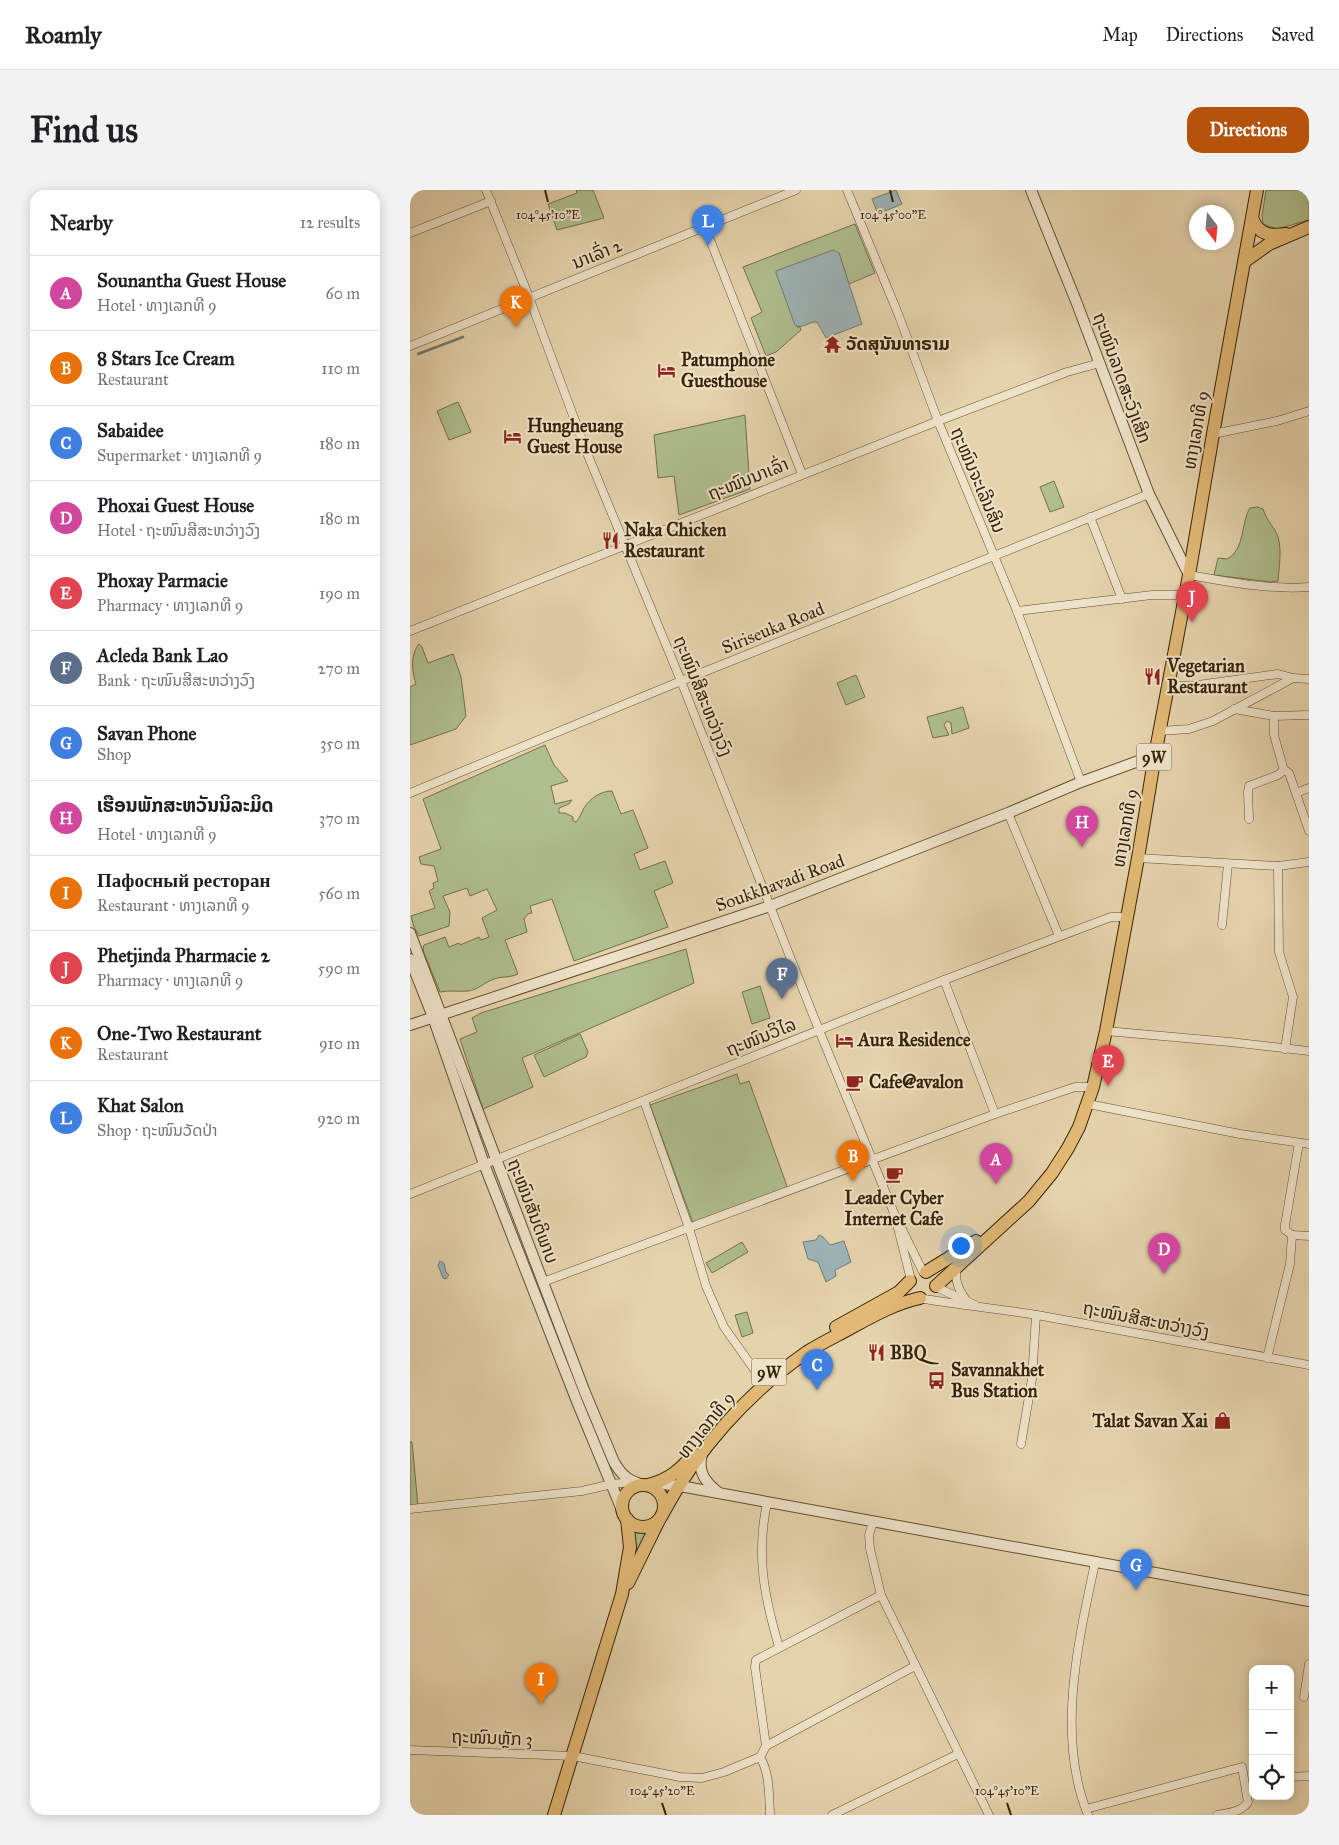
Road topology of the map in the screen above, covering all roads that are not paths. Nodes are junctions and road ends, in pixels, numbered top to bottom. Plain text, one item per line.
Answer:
1 (486, 190) edge
2 (796, 190) edge
3 (847, 190) edge
4 (1031, 190) edge
5 (1257, 190) edge
6 (491, 201) junction
7 (1253, 220) junction
8 (705, 227) junction
9 (1309, 227) edge
10 (410, 233) edge
11 (1290, 234) junction
12 (1245, 261) junction
13 (529, 297) junction
14 (410, 346) edge
15 (1100, 363) junction
16 (1309, 411) edge
17 (938, 421) junction
18 (1213, 434) junction
19 (802, 474) junction
20 (1149, 494) junction
21 (1090, 518) junction
22 (625, 546) junction
23 (994, 556) junction
24 (1189, 575) junction
25 (1309, 587) edge
26 (1185, 595) junction
27 (1122, 599) junction
28 (1017, 611) junction
29 (410, 631) edge
30 (1293, 678) junction
31 (1309, 679) edge
32 (681, 681) junction
33 (1169, 686) junction
34 (1234, 709) junction
35 (1309, 715) edge
36 (1274, 716) junction
37 (1160, 731) junction
38 (1155, 755) junction
39 (1283, 769) junction
40 (1080, 782) junction
41 (1309, 788) edge
42 (410, 793) edge
43 (1296, 793) junction
44 (1008, 813) junction
45 (1249, 819) dead end
46 (1309, 830) edge
47 (1138, 858) junction
48 (1309, 862) edge
49 (1228, 864) junction
50 (1278, 866) junction
51 (770, 906) junction
52 (1126, 916) junction
53 (1222, 925) dead end
54 (410, 933) edge
55 (1059, 936) junction
56 (410, 959) edge
57 (944, 980) junction
58 (437, 1016) junction
59 (410, 1025) edge
60 (819, 1030) junction
61 (1106, 1031) junction
62 (1285, 1049) junction
63 (1309, 1051) edge
64 (1093, 1087) junction
65 (644, 1101) junction
66 (1088, 1104) junction
67 (995, 1114) junction
68 (1299, 1143) junction
69 (1309, 1144) edge
70 (497, 1160) junction
71 (872, 1160) junction
72 (484, 1164) junction
73 (410, 1194) edge
74 (894, 1214) junction
75 (1002, 1226) junction
76 (689, 1228) junction
77 (1292, 1235) junction
78 (1309, 1236) edge
79 (958, 1265) junction
80 (924, 1272) junction
81 (910, 1280) junction
82 (543, 1282) junction
83 (936, 1286) junction
84 (922, 1298) junction
85 (966, 1300) junction
86 (977, 1306) junction
87 (1036, 1315) junction
88 (1267, 1358) junction
89 (1309, 1365) edge
90 (761, 1379) junction
91 (718, 1428) junction
92 (1021, 1444) dead end
93 (702, 1454) junction
94 (612, 1484) junction
95 (645, 1484) junction
96 (680, 1486) junction
97 (721, 1494) junction
98 (767, 1502) junction
99 (410, 1509) edge
100 (625, 1515) junction
101 (661, 1517) junction
102 (873, 1522) junction
103 (1095, 1562) junction
104 (622, 1594) junction
105 (881, 1595) junction
106 (1309, 1602) edge
107 (779, 1647) junction
108 (1309, 1664) edge
109 (915, 1666) junction
110 (1304, 1697) dead end
111 (766, 1746) junction
112 (410, 1750) edge
113 (958, 1754) junction
114 (573, 1756) junction
115 (760, 1757) junction
116 (1309, 1776) edge
117 (1294, 1777) edge
118 (1249, 1781) edge
119 (1087, 1812) edge
120 (554, 1815) edge
121 (770, 1815) edge
122 (832, 1815) edge
123 (989, 1815) edge
124 (1217, 1815) edge

1 - 6 street, ຖະໜົນສີສະຫວ່າງວົງ
2 - 8 street, ນາເລົ່າ 2
3 - 17 street, ຖະໜົນຈະເລີນສິນ
4 - 15 street, ຖະໜົນລາດສະວົງເສິກ
5 - 7 main road, 9W
6 - 10 street
6 - 13 street, ຖະໜົນສີສະຫວ່າງວົງ
7 - 11 main road
7 - 12 main road, 9W
8 - 13 street, ນາເລົ່າ 2
8 - 19 street
9 - 11 main road
11 - 12 main road
12 - 18 main road, ທາງເລກທີ 9 / 9W
13 - 14 street, ນາເລົ່າ 2
13 - 22 street, ຖະໜົນສີສະຫວ່າງວົງ
15 - 17 street, ຖະໜົນນາເລົ່າ
15 - 20 street, ຖະໜົນລາດສະວົງເສິກ
16 - 18 street
17 - 19 street, ຖະໜົນນາເລົ່າ
17 - 23 street, ຖະໜົນຈະເລີນສິນ
18 - 24 main road, ທາງເລກທີ 9 / 9W
19 - 22 street, ຖະໜົນນາເລົ່າ
20 - 21 street, Siriseuka Road
20 - 24 street, ຖະໜົນລາດສະວົງເສິກ
21 - 23 street, Siriseuka Road
21 - 27 street
22 - 29 street, ຖະໜົນນາເລົ່າ
22 - 32 street, ຖະໜົນສີສະຫວ່າງວົງ
23 - 28 street, ຖະໜົນຈະເລີນສິນ
23 - 32 street, Siriseuka Road
24 - 25 street
24 - 26 main road, ທາງເລກທີ 9 / 9W
26 - 27 street
26 - 33 main road, ທາງເລກທີ 9 / 9W
27 - 28 street
28 - 40 street, ຖະໜົນຈະເລີນສິນ
30 - 31 street
30 - 33 street
30 - 34 street
32 - 42 street, Siriseuka Road
32 - 51 street, ຖະໜົນສີສະຫວ່າງວົງ
33 - 37 main road, ທາງເລກທີ 9 / 9W
34 - 36 street
34 - 37 street
35 - 36 street
36 - 39 street
37 - 38 main road, ທາງເລກທີ 9 / 9W
38 - 40 street, Soukkhavadi Road
38 - 47 main road, ທາງເລກທີ 9 / 9W
39 - 43 street
39 - 45 street
40 - 44 street, Soukkhavadi Road
41 - 43 street
43 - 46 street
44 - 51 street, Soukkhavadi Road
44 - 55 street
47 - 49 street
47 - 52 main road, ທາງເລກທີ 9 / 9W
48 - 50 street
49 - 50 street
49 - 53 street
50 - 62 street
51 - 58 street, Soukkhavadi Road
51 - 60 street, ຖະໜົນສີສະຫວ່າງວົງ
52 - 55 street, ຖະໜົນວິໄລ
52 - 61 main road, ທາງເລກທີ 9 / 9W
54 - 58 street, ຖະໜົນສັນຕິພາບ
55 - 57 street, ຖະໜົນວິໄລ
56 - 58 street, ຖະໜົນສັນຕິພາບ
57 - 60 street, ຖະໜົນວິໄລ
57 - 67 street
58 - 59 street, Soukkhavadi Road
58 - 70 street, ຖະໜົນສັນຕິພາບ
58 - 72 street, ຖະໜົນສັນຕິພາບ
60 - 65 street, ຖະໜົນວິໄລ
60 - 71 street, ຖະໜົນສີສະຫວ່າງວົງ
61 - 62 street
61 - 64 main road, ທາງເລກທີ 9 / 9W
62 - 63 street
64 - 66 main road, ທາງເລກທີ 9 / 9W
64 - 67 street
65 - 70 street, ຖະໜົນວິໄລ
65 - 76 street
66 - 68 street
66 - 75 main road, ທາງເລກທີ 9 / 9W
67 - 71 street
68 - 69 street
68 - 77 street
70 - 72 street, ຖະໜົນວິໄລ
70 - 82 street, ຖະໜົນສັນຕິພາບ
71 - 74 street, ຖະໜົນສີສະຫວ່າງວົງ
71 - 76 street
72 - 73 street, ຖະໜົນວິໄລ
72 - 94 street, ຖະໜົນສັນຕິພາບ
74 - 80 street
74 - 81 street
75 - 79 main road, ທາງເລກທີ 9 / 9W
75 - 80 main road, ທາງເລກທີ 9 / 9W
76 - 82 street
76 - 90 street
77 - 78 street
77 - 88 street
79 - 83 main road, ທາງເລກທີ 9 / 9W
79 - 85 street
80 - 81 main road
80 - 83 main road
81 - 84 main road
81 - 90 main road, ທາງເລກທີ 9 / 9W
82 - 95 street, ຖະໜົນສັນຕິພາບ
83 - 84 main road
83 - 85 street
84 - 86 street, ຖະໜົນສີສະຫວ່າງວົງ
84 - 91 main road, ທາງເລກທີ 9 / 9W
85 - 86 street
86 - 87 street, ຖະໜົນສີສະຫວ່າງວົງ
87 - 88 street, ຖະໜົນສີສະຫວ່າງວົງ
87 - 92 street
88 - 89 street, ຖະໜົນສີສະຫວ່າງວົງ
90 - 91 main road, ທາງເລກທີ 9 / 9W
91 - 93 main road, ທາງເລກທີ 9 / 9W
91 - 95 main road, ທາງເລກທີ 9 / 9W
93 - 96 main road, ທາງເລກທີ 9 / 9W
93 - 97 street
94 - 95 street
94 - 99 street
94 - 100 street, ຖະໜົນສັນຕິພາບ
95 - 96 street
95 - 100 main road, ທາງເລກທີ 9 / 9W
95 - 101 main road
96 - 97 street
96 - 101 main road, ທາງເລກທີ 9 / 9W
97 - 98 street
98 - 102 street
98 - 107 street
100 - 101 main road
100 - 104 main road, ທາງເລກທີ 9 / 9W
101 - 104 main road, ທາງເລກທີ 9 / 9W
102 - 103 street
102 - 105 street
103 - 106 street
103 - 119 street
104 - 114 main road, ທາງເລກທີ 9 / 9W
105 - 107 street
105 - 109 street
107 - 111 street
108 - 110 street
109 - 111 street
109 - 113 street
111 - 115 street
112 - 114 street, ຖະໜົນຫຼັກ 3
113 - 122 street
113 - 123 street
114 - 115 street, ຖະໜົນຫຼັກ 3
114 - 120 main road, ທາງເລກທີ 9 / 9W
115 - 121 street
116 - 117 street
118 - 119 street
118 - 124 street

